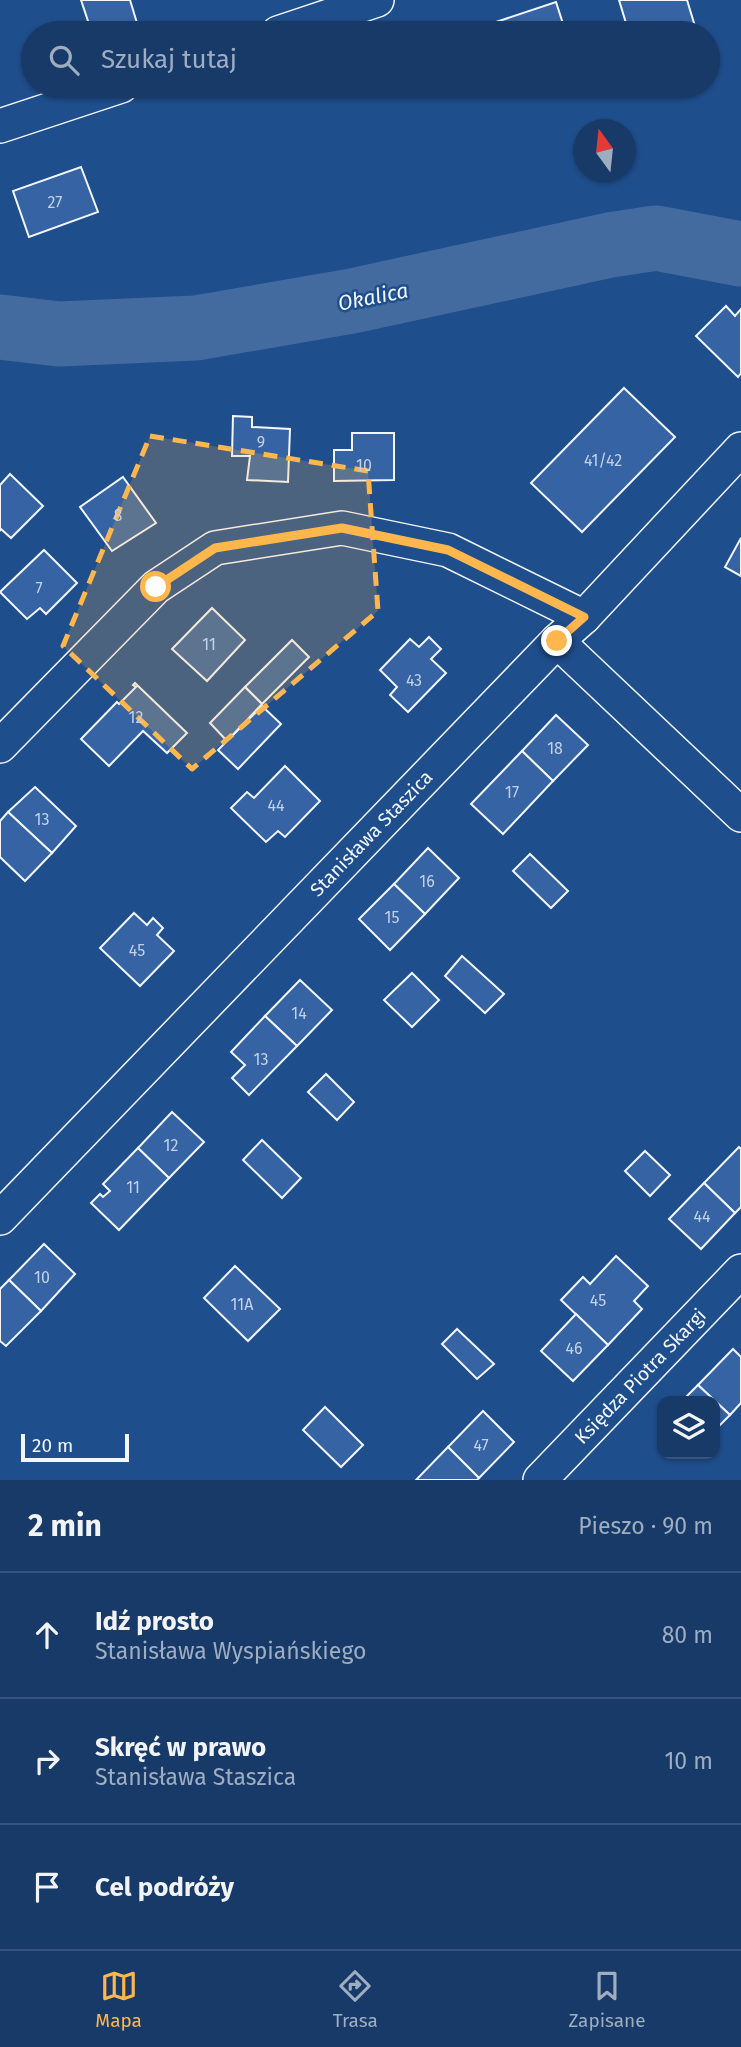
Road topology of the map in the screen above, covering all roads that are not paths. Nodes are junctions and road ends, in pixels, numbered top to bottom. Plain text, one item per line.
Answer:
1 (377, 0) edge
2 (314, 21) edge
3 (86, 98) edge
4 (0, 127) edge
5 (741, 449) edge
6 (584, 617) junction
7 (557, 641) junction
8 (0, 746) edge
9 (741, 815) edge
10 (0, 1217) edge
11 (741, 1271) edge
12 (540, 1480) edge

1 - 2 street
3 - 4 street
5 - 6 street, Stanisława Staszica
6 - 7 street, Stanisława Staszica
6 - 8 street
7 - 9 street
7 - 10 street, Stanisława Staszica
11 - 12 street, Księdza Piotra Skargi

